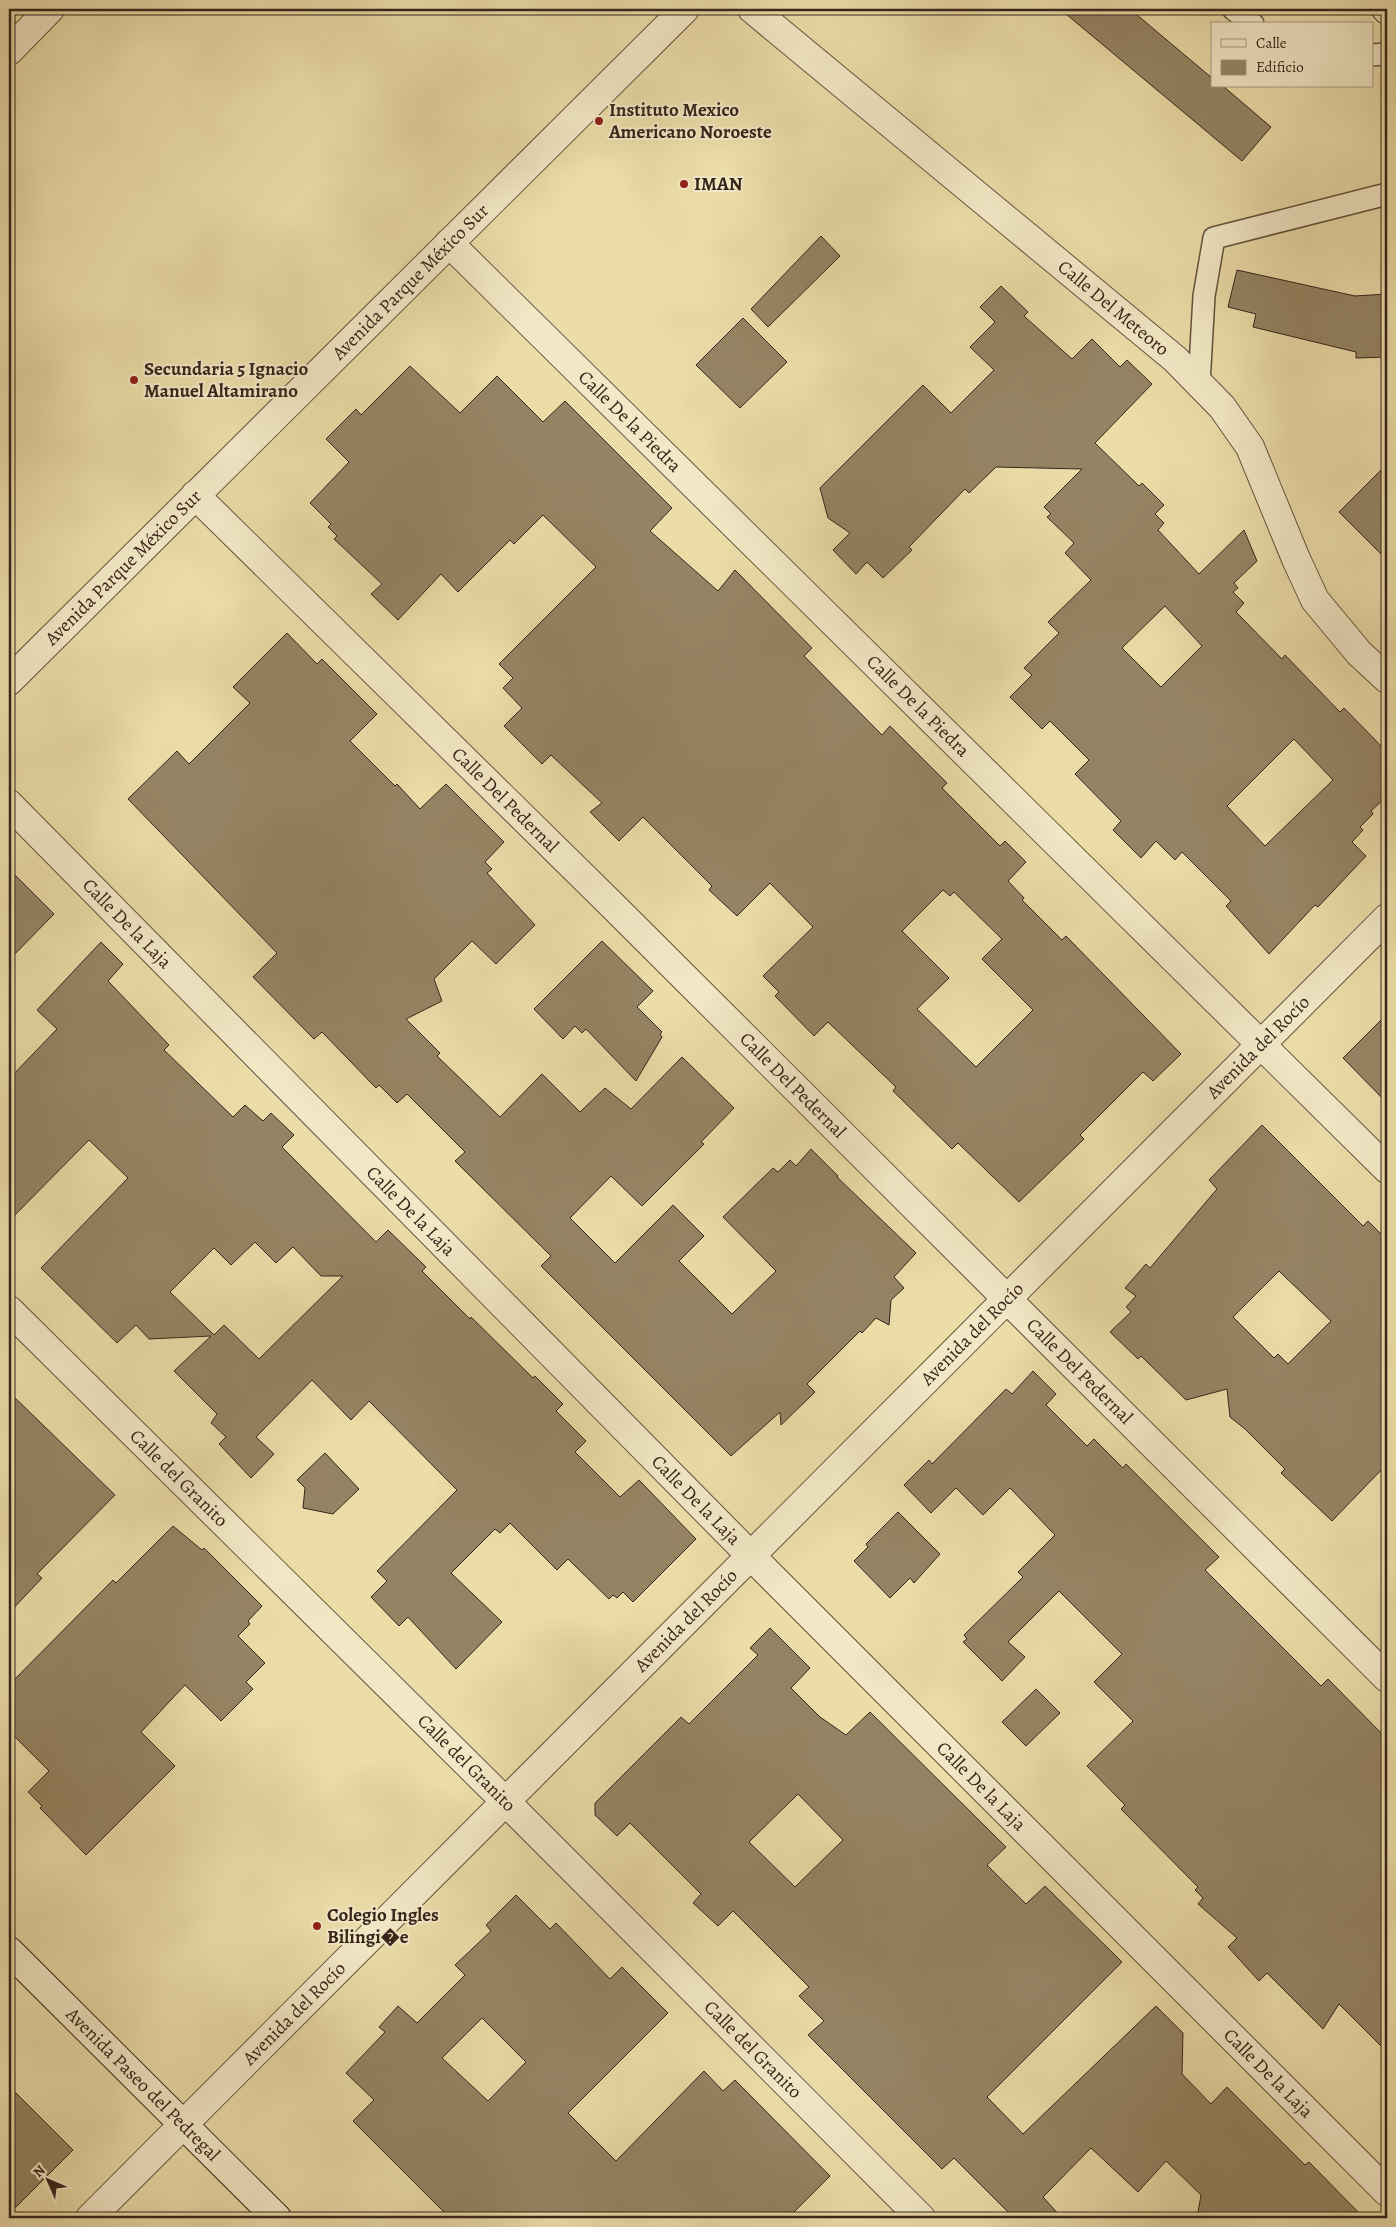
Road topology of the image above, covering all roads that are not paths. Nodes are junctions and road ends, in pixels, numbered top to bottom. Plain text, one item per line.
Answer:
1 (50, 9) edge
2 (685, 9) edge
3 (752, 9) edge
4 (1233, 9) edge
5 (1250, 22) edge
6 (9, 51) edge
7 (1387, 54) edge
8 (1374, 55) edge
9 (1387, 194) edge
10 (449, 243) junction
11 (1199, 384) junction
12 (195, 495) junction
13 (1387, 680) edge
14 (9, 681) edge
15 (9, 804) edge
16 (1387, 918) edge
17 (1262, 1044) junction
18 (1387, 1169) edge
19 (1006, 1300) junction
20 (9, 1310) edge
21 (751, 1556) junction
22 (1387, 1678) edge
23 (506, 1802) junction
24 (9, 1951) edge
25 (184, 2125) junction
26 (1387, 2192) edge
27 (90, 2218) edge
28 (277, 2218) edge
29 (921, 2218) edge

1 - 6 street
2 - 10 street, Avenida Parque México Sur
3 - 11 street, Calle Del Meteoro
4 - 5 lane
7 - 8 lane
9 - 11 lane
10 - 12 street, Avenida Parque México Sur
10 - 17 street, Calle De la Piedra
11 - 13 street, Calle Del Meteoro
12 - 14 street, Avenida Parque México Sur
12 - 19 street, Calle Del Pedernal
15 - 21 street, Calle De la Laja
16 - 17 street, Avenida del Rocío
17 - 18 street, Calle De la Piedra
17 - 19 street, Avenida del Rocío
19 - 21 street, Avenida del Rocío
19 - 22 street, Calle Del Pedernal
20 - 23 street, Calle del Granito
21 - 23 street, Avenida del Rocío
21 - 26 street, Calle De la Laja
23 - 25 street, Avenida del Rocío
23 - 29 street, Calle del Granito
24 - 25 street, Avenida Paseo del Pedregal
25 - 27 street, Avenida del Rocío
25 - 28 street, Avenida Paseo del Pedregal

